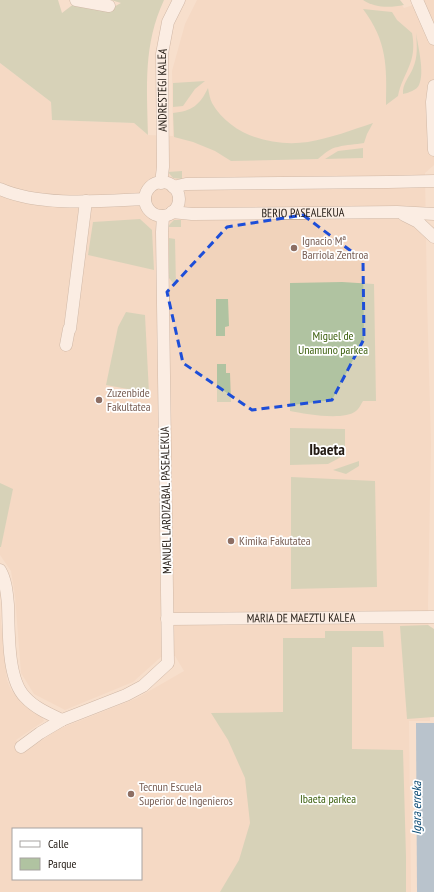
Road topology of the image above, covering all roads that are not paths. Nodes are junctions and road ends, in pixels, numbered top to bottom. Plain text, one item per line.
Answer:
1 (76, 0) edge
2 (179, 0) edge
3 (417, 0) edge
4 (110, 6) dead end
5 (433, 34) edge
6 (434, 86) edge
7 (434, 150) edge
8 (434, 181) edge
9 (161, 182) junction
10 (174, 187) junction
11 (0, 189) edge
12 (145, 199) junction
13 (86, 201) junction
14 (397, 212) junction
15 (168, 214) junction
16 (434, 214) edge
17 (434, 237) edge
18 (66, 345) dead end
19 (0, 570) edge
20 (434, 617) edge
21 (167, 619) junction
22 (62, 720) junction
23 (21, 747) dead end

1 - 4 street
2 - 9 street, ANDRESTEGI KALEA
3 - 5 street
6 - 7 street
8 - 10 street
9 - 10 street
9 - 12 street
10 - 15 street
11 - 13 street
12 - 13 street
12 - 15 street
13 - 18 street
14 - 15 street, BERIO PASEALEKUA
14 - 16 street, BERIO PASEALEKUA
14 - 17 street
15 - 21 street, MANUEL LARDIZABAL PASEALEKUA
19 - 22 street
20 - 21 street, MARIA DE MAEZTU KALEA
21 - 22 street, MANUEL LARDIZABAL PASEALEKUA
22 - 23 street, MANUEL LARDIZABAL PASEALEKUA

